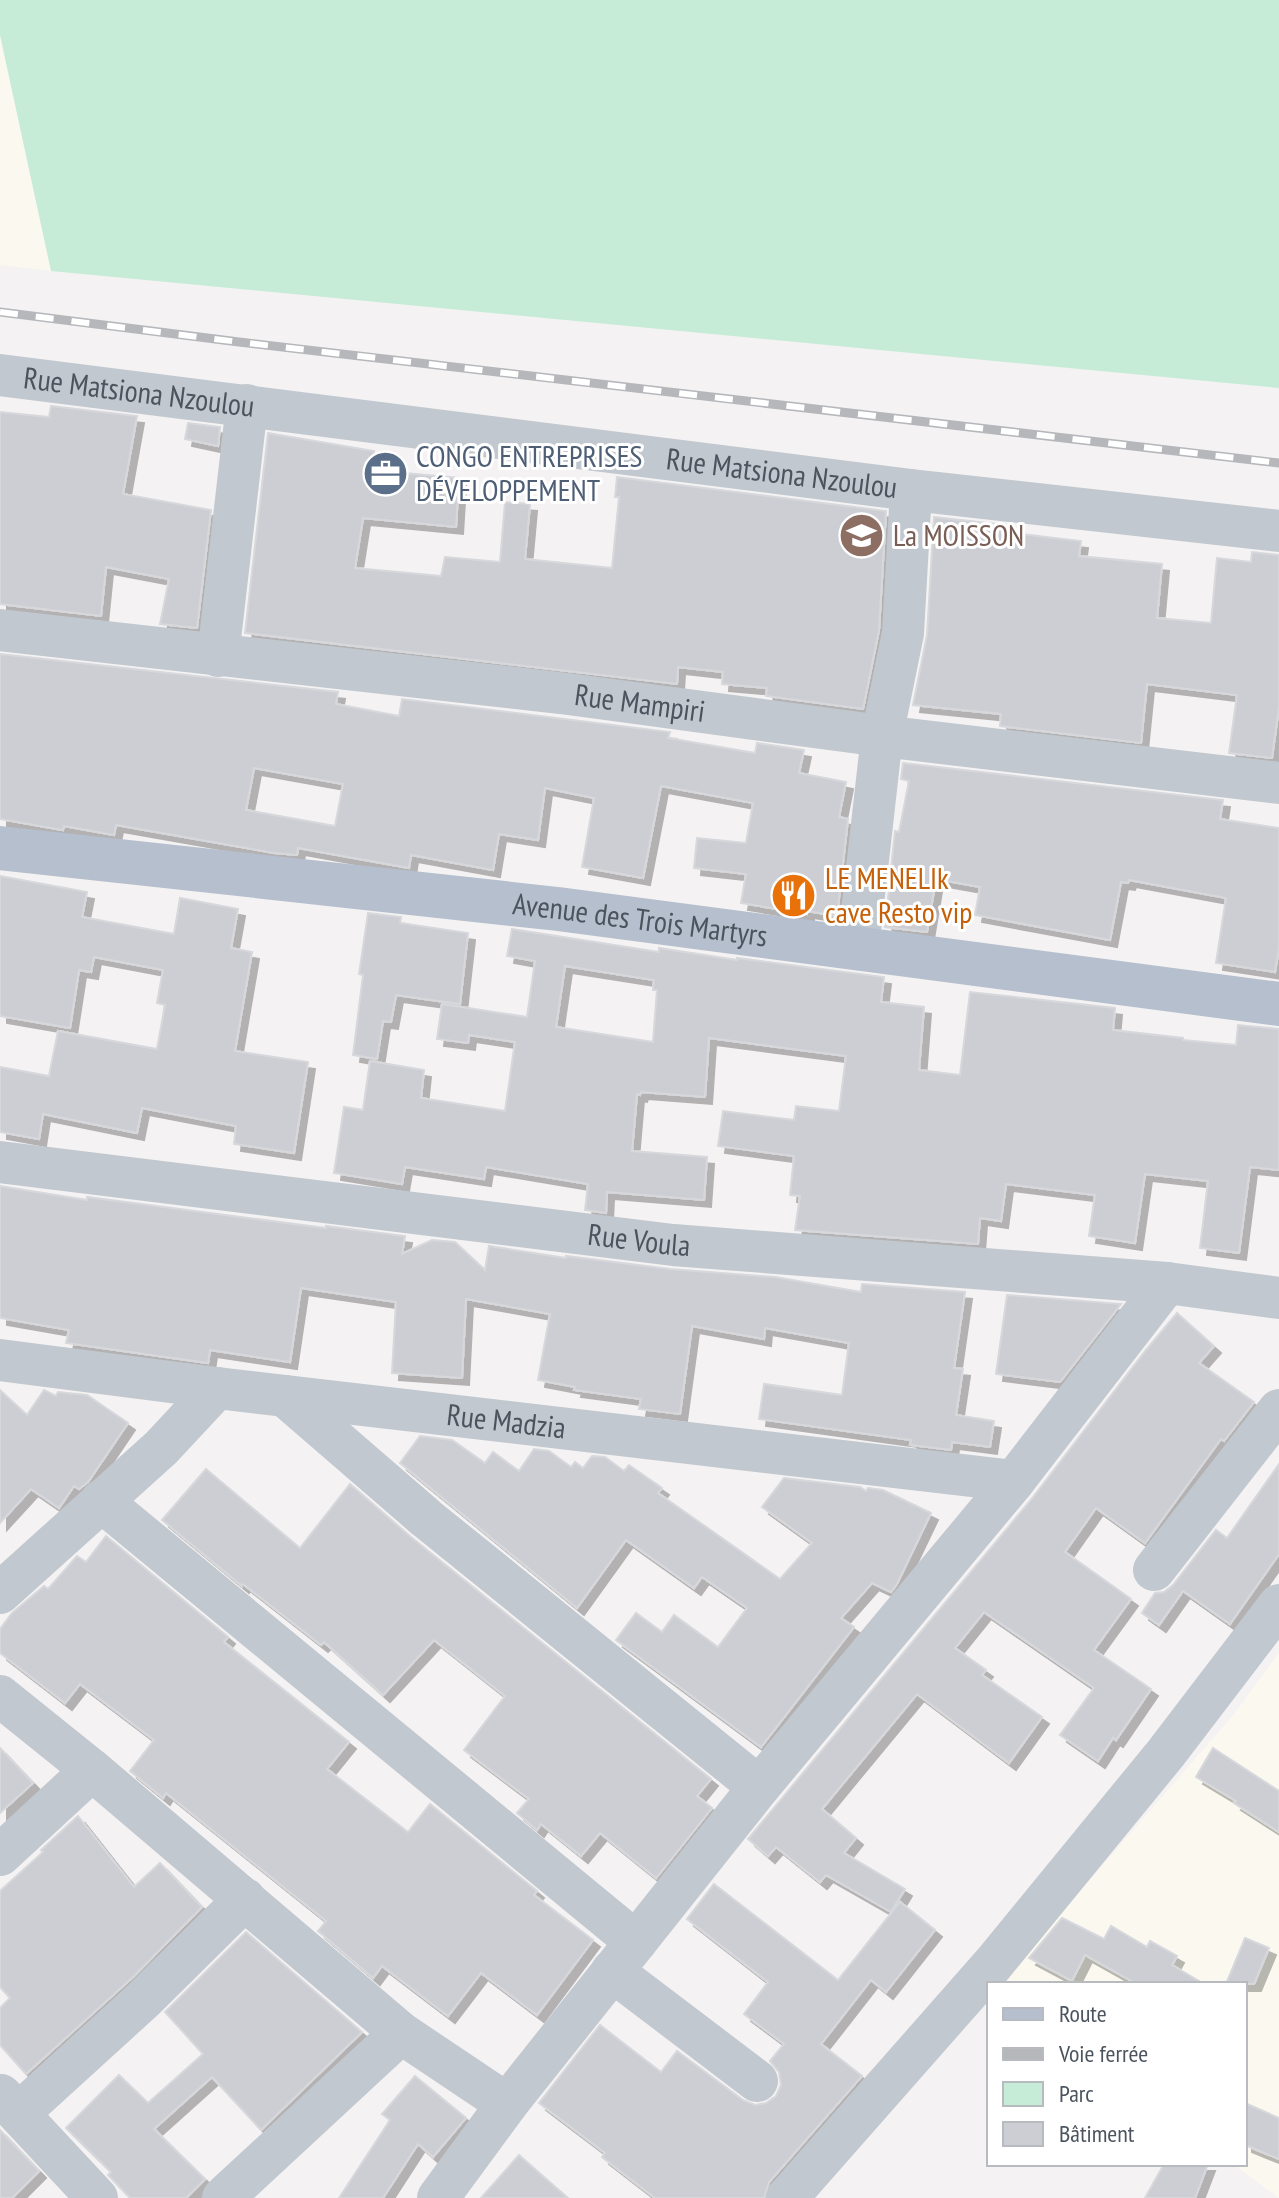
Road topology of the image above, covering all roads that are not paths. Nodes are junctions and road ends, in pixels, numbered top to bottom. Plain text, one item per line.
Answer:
1 (0, 375) edge
2 (247, 405) junction
3 (911, 490) junction
4 (1279, 531) edge
5 (0, 630) edge
6 (218, 656) junction
7 (882, 736) junction
8 (1279, 783) edge
9 (0, 848) edge
10 (858, 948) junction
11 (1279, 1004) edge
12 (0, 1162) edge
13 (1167, 1283) junction
14 (1279, 1298) edge
15 (0, 1360) edge
16 (217, 1388) junction
17 (285, 1396) junction
18 (1279, 1410) edge
19 (1014, 1481) junction
20 (101, 1501) junction
21 (1154, 1570) dead end
22 (0, 1593) edge
23 (1279, 1605) edge
24 (1279, 1654) edge
25 (0, 1696) edge
26 (1188, 1724) junction
27 (92, 1770) junction
28 (759, 1787) junction
29 (0, 1855) edge
30 (245, 1899) junction
31 (624, 1957) junction
32 (401, 2033) junction
33 (757, 2081) dead end
34 (9, 2104) edge
35 (507, 2104) junction
36 (97, 2198) edge
37 (223, 2198) edge
38 (438, 2198) edge
39 (787, 2198) edge

1 - 2 street, Rue Matsiona Nzoulou
2 - 3 street, Rue Matsiona Nzoulou
2 - 6 street
3 - 4 street, Rue Matsiona Nzoulou
3 - 7 street
5 - 6 street, Rue Mampiri
6 - 7 street, Rue Mampiri
7 - 8 street, Rue Mampiri
7 - 10 street
9 - 10 main road, Avenue des Trois Martyrs
10 - 11 main road, Avenue des Trois Martyrs
12 - 13 street, Rue Voula
13 - 14 street, Rue Voula
13 - 19 street
15 - 16 street, Rue Madzia
16 - 17 street, Rue Madzia
16 - 20 street
17 - 19 street, Rue Madzia
17 - 28 street
18 - 21 street
19 - 28 street
20 - 22 street
20 - 31 street
23 - 26 street
24 - 26 street
25 - 27 street
26 - 39 street
27 - 29 street
27 - 30 street
28 - 31 street
30 - 32 street
30 - 34 street
31 - 33 street
31 - 35 street
32 - 35 street
32 - 37 street
34 - 36 street
35 - 38 street

